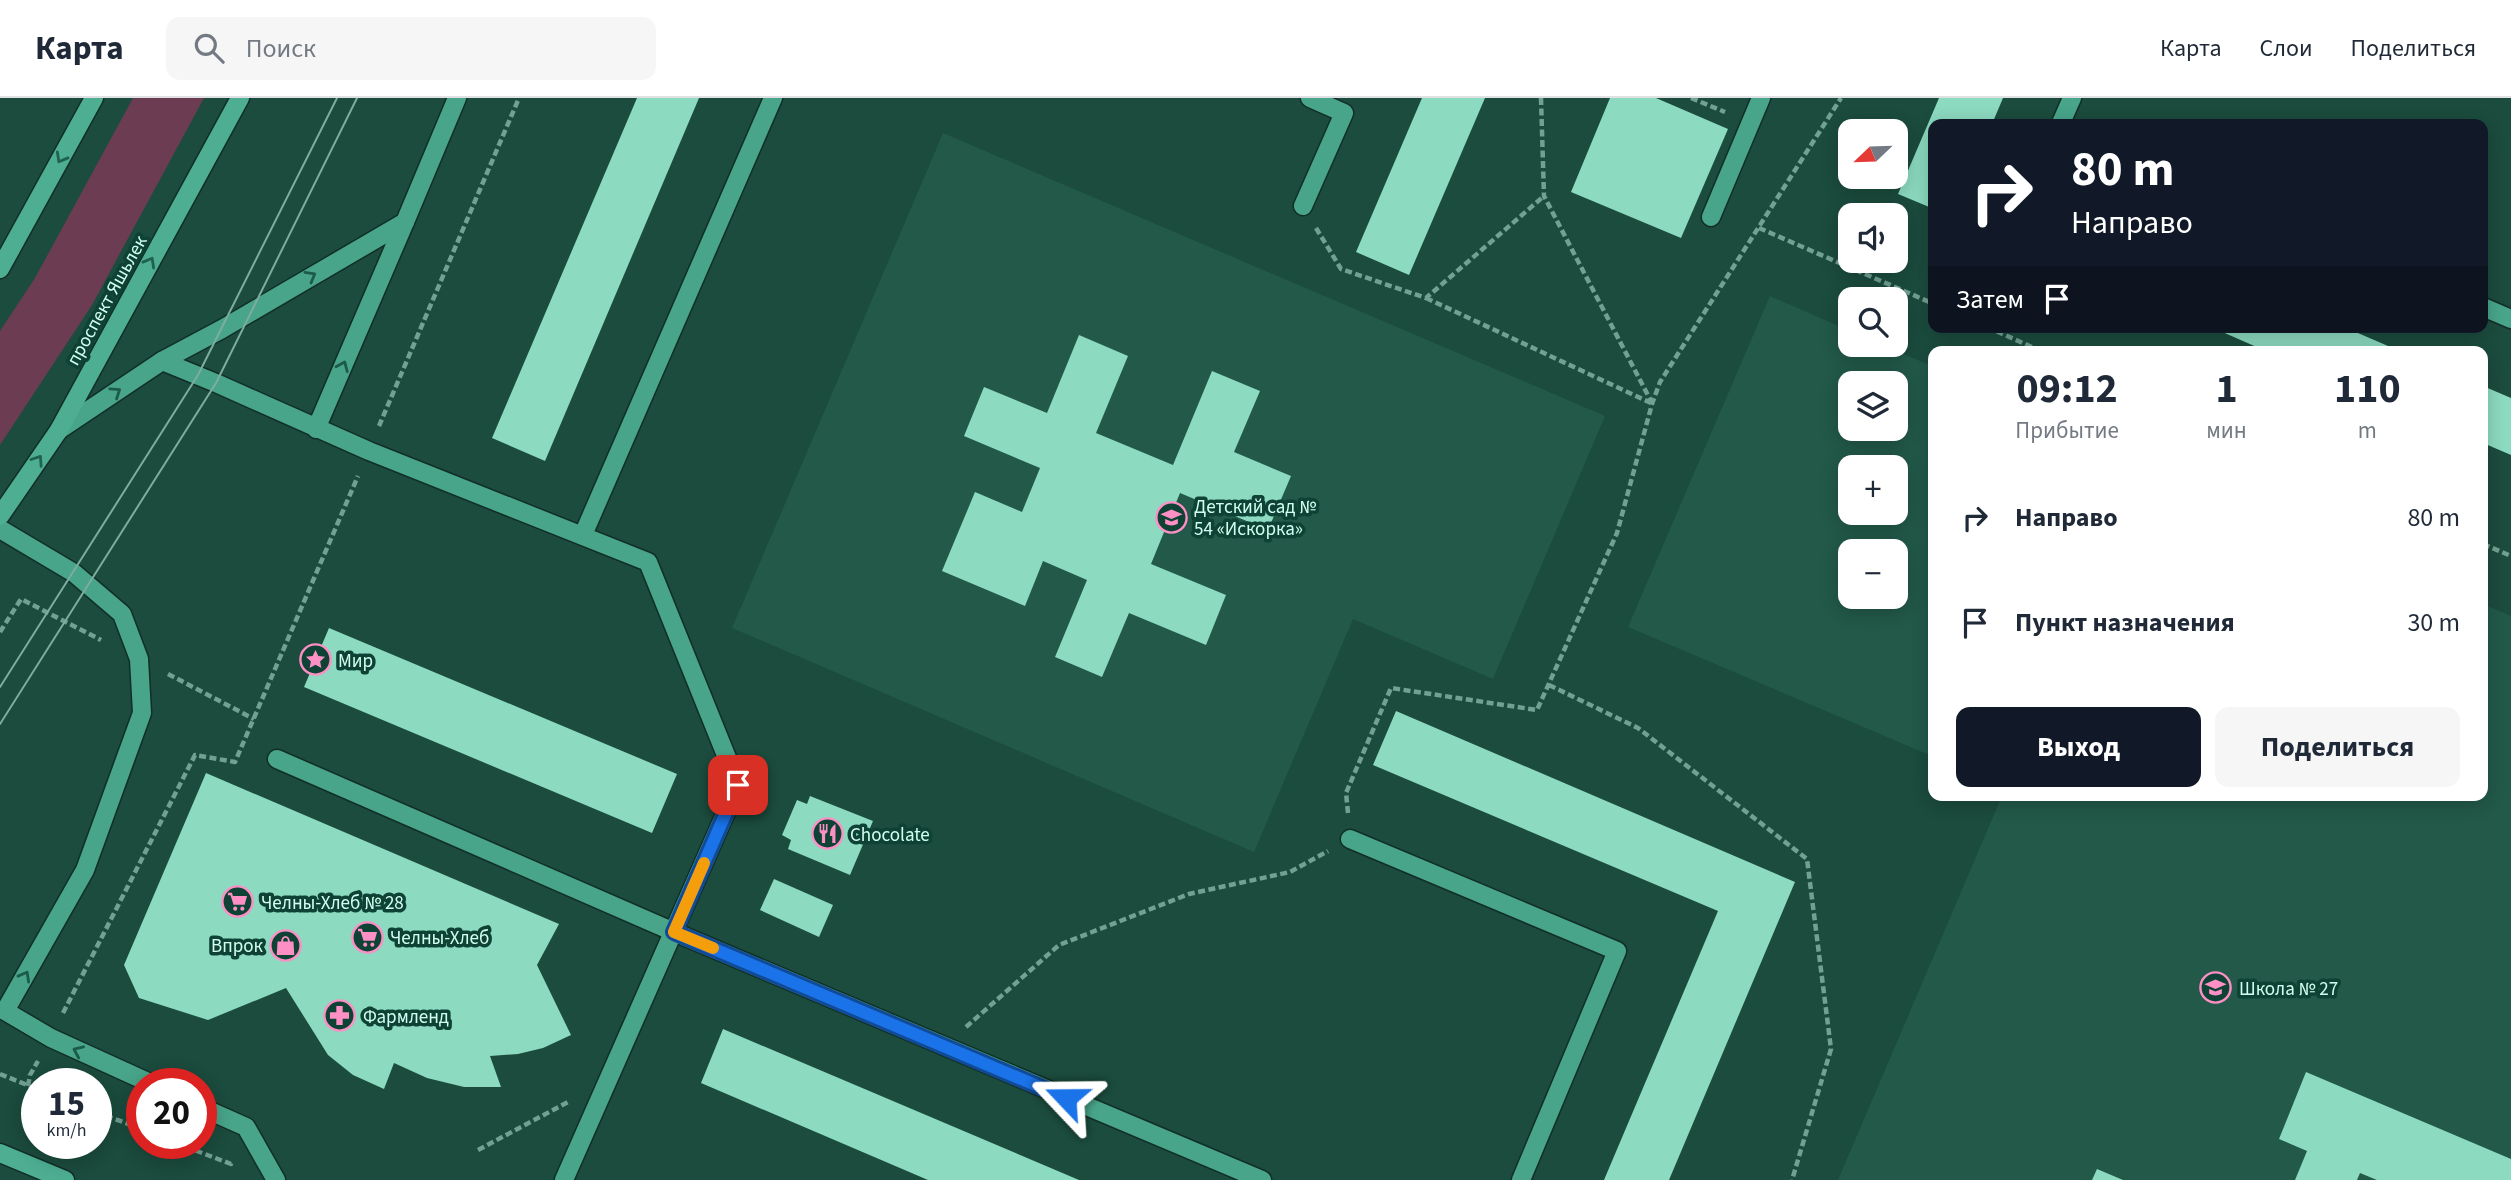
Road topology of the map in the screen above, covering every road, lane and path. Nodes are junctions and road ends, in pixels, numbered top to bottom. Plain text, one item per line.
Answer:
1 (94, 98) edge
2 (240, 98) edge
3 (457, 98) edge
4 (519, 98) edge
5 (773, 98) edge
6 (1310, 98) edge
7 (1541, 98) edge
8 (1691, 98) edge
9 (1760, 98) edge
10 (1841, 98) edge
11 (2073, 98) edge
12 (1726, 113) dead end
13 (2063, 119) edge
14 (1544, 196) junction
15 (1303, 206) joint
16 (1711, 217) dead end
17 (405, 222) junction
18 (1759, 228) junction
19 (0, 269) edge
20 (1426, 298) junction
21 (1928, 301) edge
22 (2488, 309) edge
23 (2511, 319) edge
24 (2000, 333) edge
25 (2030, 346) edge
26 (162, 361) junction
27 (1652, 404) junction
28 (316, 429) junction
29 (59, 430) junction
30 (375, 437) dead end
31 (362, 467) dead end
32 (0, 516) edge
33 (0, 529) edge
34 (583, 535) junction
35 (2488, 546) edge
36 (2511, 556) edge
37 (1549, 685) junction
38 (277, 759) dead end
39 (1350, 839) junction
40 (674, 932) junction
41 (51, 1038) junction
42 (944, 1046) junction
43 (126, 1072) edge
44 (0, 1074) edge
45 (609, 1080) junction
46 (21, 1083) edge
47 (217, 1114) edge
48 (478, 1150) dead end
49 (0, 1153) edge
50 (65, 1180) edge
51 (276, 1180) edge
52 (565, 1180) edge
53 (1262, 1180) edge
54 (1521, 1180) edge
55 (1792, 1180) edge

1 -> 19 main road
29 -> 2 main road, проспект Яшьлек
3 - 17 street
4 - 30 path
5 - 34 street
6 - 15 street
7 - 14 path
8 - 12 path
9 - 16 street
10 - 18 path
11 - 13 street
14 - 20 path
14 - 27 path
15 - 20 path
26 -> 17 street
28 -> 17 street
18 - 21 path
18 - 27 path
20 - 27 path
22 - 23 street
24 - 25 path
26 - 28 street
29 -> 26 street
27 - 37 path
28 - 34 street
32 -> 29 main road, проспект Яшьлек
31 - 41 path
41 -> 33 street
34 - 40 street
35 - 36 path
37 - 39 path
37 - 55 path
38 - 40 street
39 - 42 path
39 - 54 street
40 - 42 street
40 - 45 street
43 -> 41 street
42 - 53 street
44 - 46 path
45 - 48 path
45 - 52 street
47 - 51 street
49 - 50 main road

